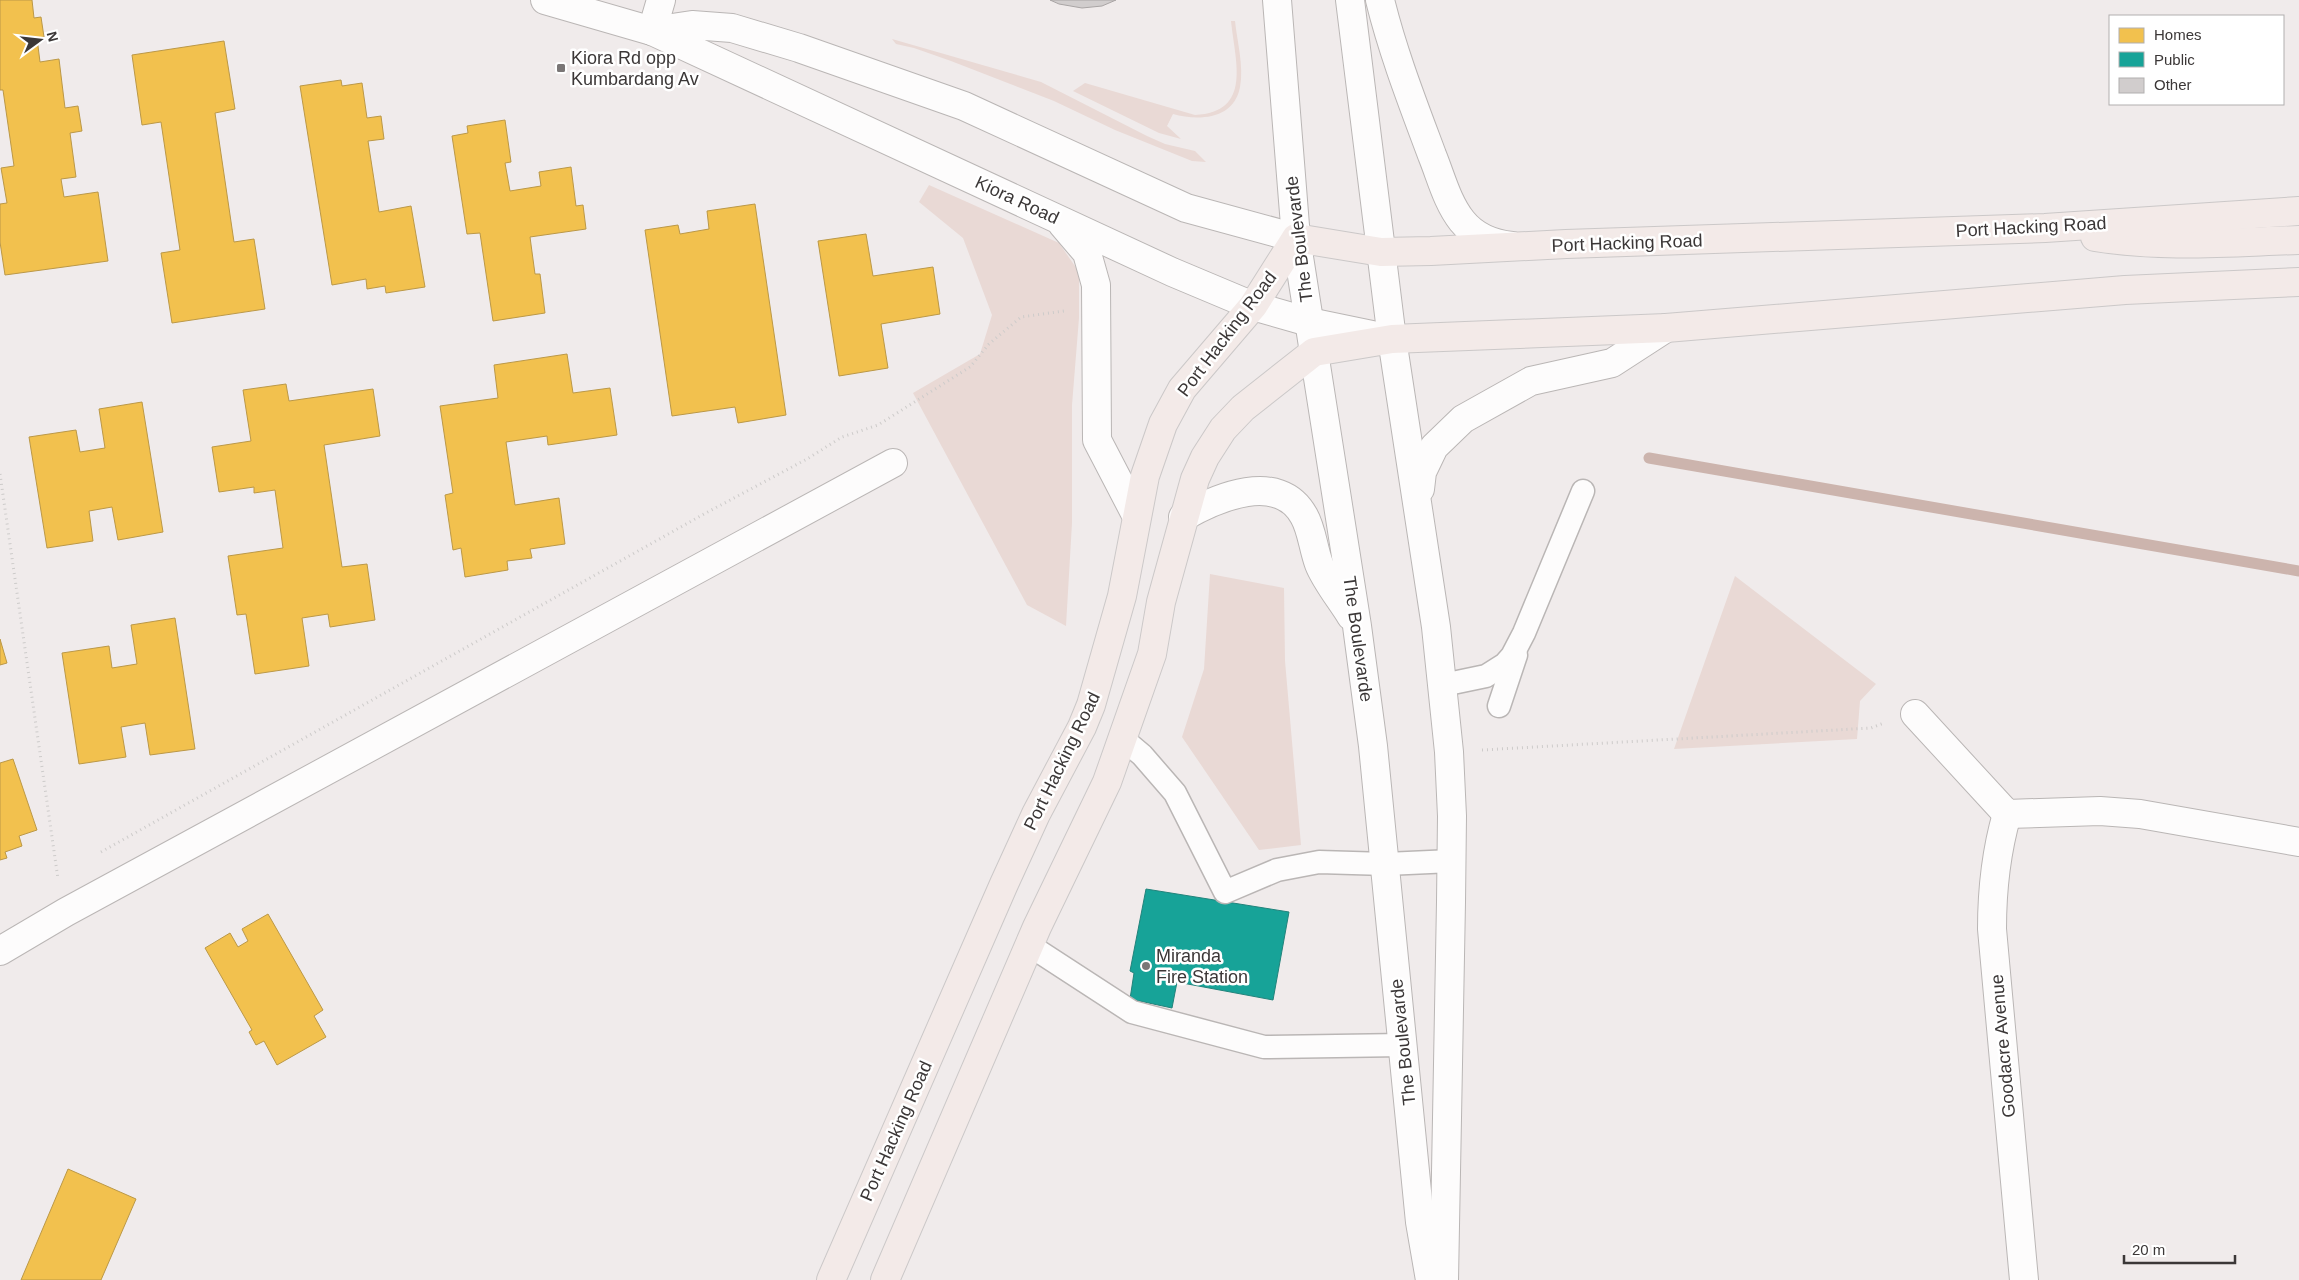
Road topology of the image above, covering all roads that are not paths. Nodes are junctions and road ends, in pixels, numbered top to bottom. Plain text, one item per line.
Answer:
1 (546, 0) edge
2 (661, 0) edge
3 (1277, 0) edge
4 (1350, 0) edge
5 (1380, 0) edge
6 (652, 31) junction
7 (2299, 211) edge
8 (1057, 218) junction
9 (2045, 228) junction
10 (1296, 238) junction
11 (2299, 240) edge
12 (1514, 247) junction
13 (1381, 252) junction
14 (2299, 282) edge
15 (1253, 306) junction
16 (1309, 322) junction
17 (1666, 328) junction
18 (1392, 339) junction
19 (1314, 352) junction
20 (893, 462) dead end
21 (1583, 491) dead end
22 (1136, 515) junction
23 (1420, 516) junction
24 (1184, 517) junction
25 (1357, 626) junction
26 (1524, 633) junction
27 (1443, 685) junction
28 (1498, 706) dead end
29 (1916, 714) road end
30 (1123, 740) junction
31 (2007, 814) junction
32 (2299, 842) edge
33 (1452, 861) junction
34 (1386, 864) junction
35 (1029, 945) junction
36 (0, 951) edge
37 (1403, 1045) junction
38 (831, 1280) edge
39 (885, 1280) edge
40 (1430, 1280) edge
41 (1444, 1280) edge
42 (2024, 1280) edge

1 - 6 main road, Kiora Road
2 - 6 main road
3 - 10 main road, The Boulevarde
4 - 13 main road, The Boulevarde
5 - 12 main road
6 - 8 main road, Kiora Road
6 - 10 main road, Kiora Road
7 - 9 main road, Port Hacking Road
8 - 15 main road, Kiora Road
8 - 22 main road
9 - 11 main road
9 - 12 main road, Port Hacking Road
10 - 13 main road, Port Hacking Road
10 - 15 main road, Port Hacking Road
10 - 16 main road, The Boulevarde
12 - 13 main road, Port Hacking Road
13 - 18 main road, The Boulevarde
14 - 17 main road
15 - 16 main road, Kiora Road
15 - 22 main road, Port Hacking Road
16 - 18 main road, Kiora Road
16 - 19 main road, The Boulevarde
17 - 18 main road
17 - 23 main road
18 - 19 main road
18 - 23 main road, The Boulevarde
19 - 24 main road
19 - 25 main road, The Boulevarde
20 - 36 main road
21 - 26 lane
22 - 38 main road, Port Hacking Road
23 - 27 main road, The Boulevarde
24 - 25 main road
24 - 30 main road
25 - 34 main road, The Boulevarde
26 - 27 lane
26 - 28 lane
27 - 33 main road, The Boulevarde
29 - 31 main road
30 - 34 lane
30 - 35 main road
31 - 32 main road
31 - 42 main road, Goodacre Avenue
33 - 34 lane
33 - 41 main road, The Boulevarde
34 - 37 main road, The Boulevarde
35 - 37 lane
35 - 39 main road
37 - 40 main road, The Boulevarde

